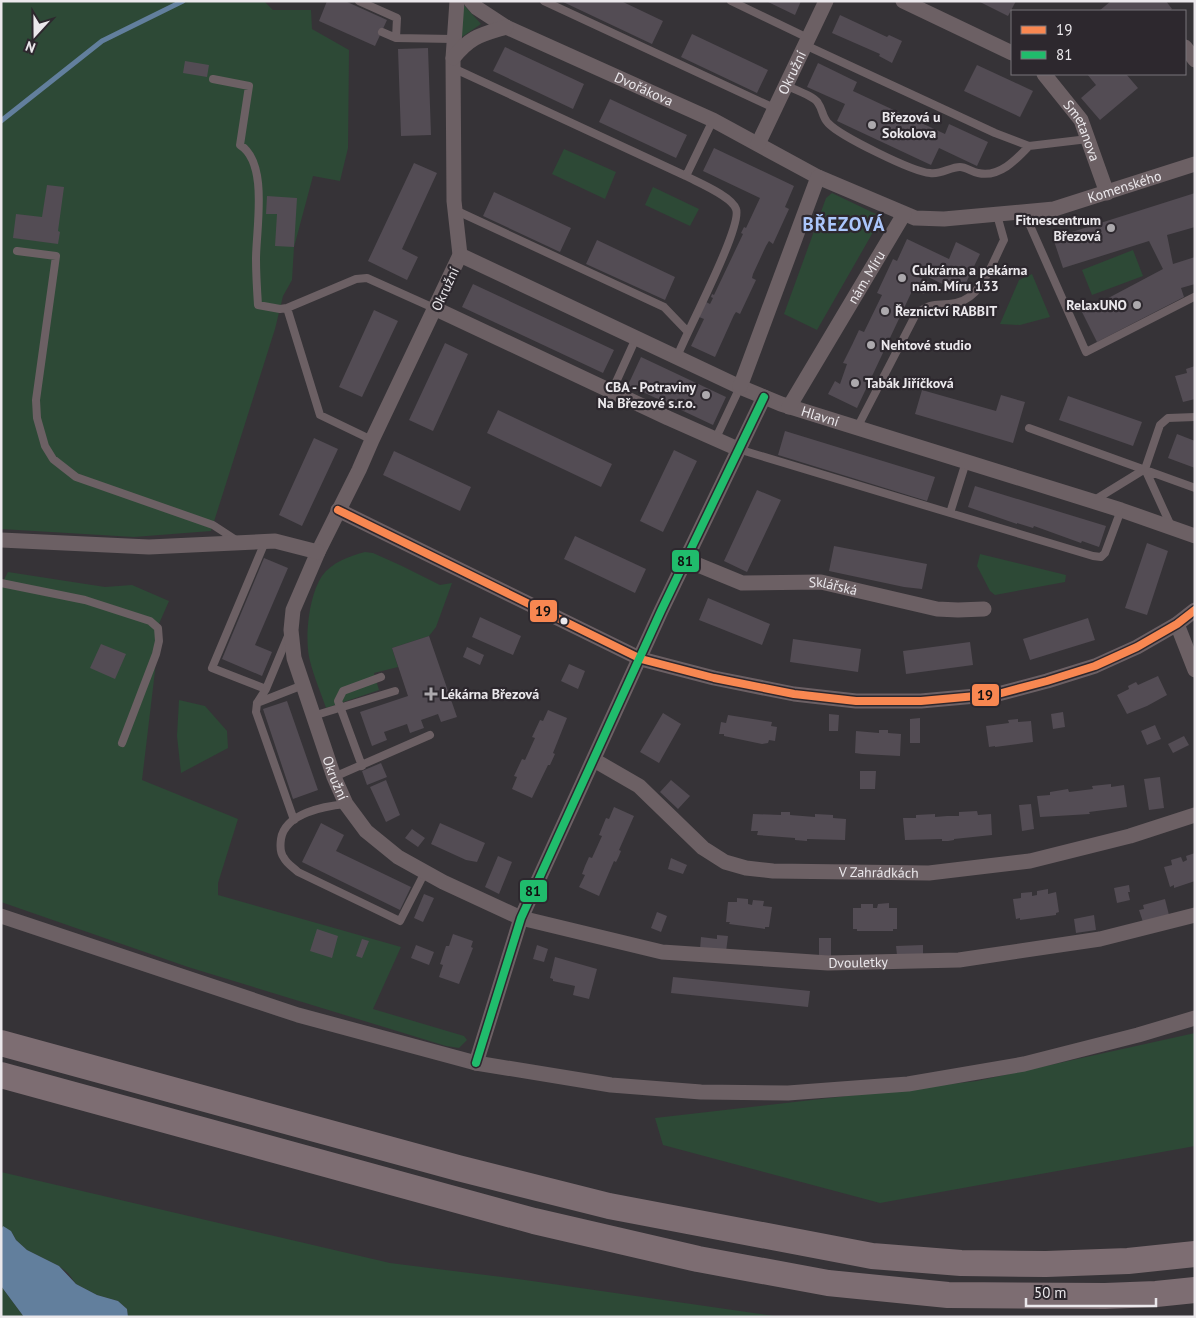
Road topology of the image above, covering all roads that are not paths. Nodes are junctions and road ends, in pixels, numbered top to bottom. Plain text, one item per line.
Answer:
1 (359, 1) edge
2 (544, 1) edge
3 (731, 1) edge
4 (826, 1) edge
5 (903, 1) edge
6 (460, 2) edge
7 (506, 27) junction
8 (382, 32) dead end
9 (396, 38) junction
10 (453, 39) junction
11 (807, 41) junction
12 (1186, 49) edge
13 (1011, 53) edge
14 (1195, 60) edge
15 (453, 63) junction
16 (1045, 75) edge
17 (213, 79) dead end
18 (785, 85) junction
19 (774, 108) junction
20 (713, 120) junction
21 (1088, 140) junction
22 (758, 144) junction
23 (1029, 146) junction
24 (1195, 164) edge
25 (686, 176) junction
26 (818, 177) junction
27 (1106, 193) junction
28 (455, 210) junction
29 (1024, 212) junction
30 (904, 214) junction
31 (997, 215) junction
32 (17, 250) dead end
33 (460, 255) junction
34 (1194, 297) edge
35 (287, 308) junction
36 (436, 309) junction
37 (687, 331) junction
38 (636, 338) junction
39 (677, 357) junction
40 (740, 387) junction
41 (612, 392) junction
42 (764, 398) junction
43 (789, 407) junction
44 (1195, 417) edge
45 (857, 428) junction
46 (1028, 428) dead end
47 (372, 440) junction
48 (715, 440) junction
49 (738, 449) junction
50 (966, 462) junction
51 (1145, 469) junction
52 (1195, 488) edge
53 (1092, 501) junction
54 (338, 510) junction
55 (1121, 510) junction
56 (950, 513) junction
57 (1172, 527) junction
58 (1195, 536) edge
59 (1, 540) edge
60 (265, 542) junction
61 (240, 543) junction
62 (318, 552) junction
63 (686, 560) junction
64 (1, 583) edge
65 (984, 609) dead end
66 (1195, 610) edge
67 (1177, 624) junction
68 (291, 630) junction
69 (641, 658) junction
70 (1195, 670) edge
71 (381, 677) dead end
72 (303, 685) junction
73 (266, 688) junction
74 (395, 691) dead end
75 (257, 702) junction
76 (340, 709) junction
77 (313, 716) junction
78 (430, 736) dead end
79 (122, 744) dead end
80 (594, 760) junction
81 (362, 766) junction
82 (334, 777) junction
83 (346, 804) junction
84 (1195, 815) edge
85 (294, 820) junction
86 (425, 872) junction
87 (1195, 915) edge
88 (1, 916) edge
89 (521, 918) junction
90 (1195, 1018) edge
91 (1, 1043) edge
92 (476, 1063) junction
93 (1, 1076) edge
94 (1191, 1253) edge
95 (1195, 1290) edge
96 (1105, 1296) junction
97 (1195, 1305) edge

1 - 9 lane
2 - 19 lane
3 - 11 lane
4 - 11 street, Okružní
5 - 13 street
6 - 7 street, Dvořákova
6 - 10 street, Okružní
7 - 15 street
7 - 20 street, Dvořákova
8 - 9 lane
9 - 10 lane
10 - 15 street, Okružní
11 - 18 street, Okružní
11 - 23 lane
12 - 14 street
15 - 25 lane
15 - 28 street, Okružní
16 - 21 street, Smetanova
17 - 35 lane
18 - 19 street, Okružní
18 - 23 lane
19 - 22 street, Okružní
20 - 22 street, Dvořákova
20 - 25 lane
21 - 23 lane
21 - 27 street, Smetanova
22 - 26 street, Dvořákova
24 - 27 street, Komenského
25 - 37 lane
26 - 30 street
26 - 40 street
27 - 29 street, Komenského
28 - 33 street, Okružní
28 - 37 lane
29 - 31 street, Komenského
29 - 34 lane
30 - 31 street, Komenského
30 - 43 street, nám. Míru
31 - 45 lane
32 - 61 lane
33 - 36 street, Okružní
33 - 38 street, Hlavní
35 - 36 lane
35 - 47 lane
36 - 41 street
36 - 47 street, Okružní
37 - 39 lane
38 - 39 street, Hlavní
38 - 41 lane
39 - 40 street, Hlavní
40 - 42 street, Hlavní
40 - 48 lane
41 - 48 street
42 - 43 street, Hlavní
42 - 49 street
43 - 45 street, Hlavní
44 - 51 lane
45 - 50 street, Hlavní
46 - 51 lane
47 - 54 street, Okružní
48 - 49 street
49 - 56 lane
49 - 63 street
50 - 53 street, Hlavní
50 - 56 lane
51 - 52 lane
51 - 53 lane
51 - 57 lane
53 - 55 street, Hlavní
54 - 62 street, Okružní
54 - 69 street
55 - 56 lane
55 - 57 street, Hlavní
57 - 58 street, Hlavní
59 - 61 street
60 - 61 street
60 - 62 street
60 - 73 lane
62 - 68 street, Okružní
63 - 65 street, Sklářská
63 - 69 street
64 - 79 lane
66 - 67 street
67 - 69 street
67 - 70 street
68 - 72 street, Okružní
68 - 73 lane
69 - 80 street
71 - 76 lane
72 - 75 lane
72 - 77 street, Okružní
73 - 75 lane
74 - 76 lane
75 - 85 lane
76 - 77 lane
76 - 81 lane
77 - 82 street, Okružní
78 - 81 lane
80 - 84 street, V Zahrádkách
80 - 89 street
81 - 82 lane
82 - 83 street, Okružní
83 - 85 lane
83 - 86 street, Okružní
85 - 86 lane
86 - 89 street, Okružní
87 - 89 street, Dvouletky
88 - 92 street
89 - 92 street
90 - 92 street
91 - 94 highway
93 - 96 highway
95 - 96 highway
96 - 97 highway

